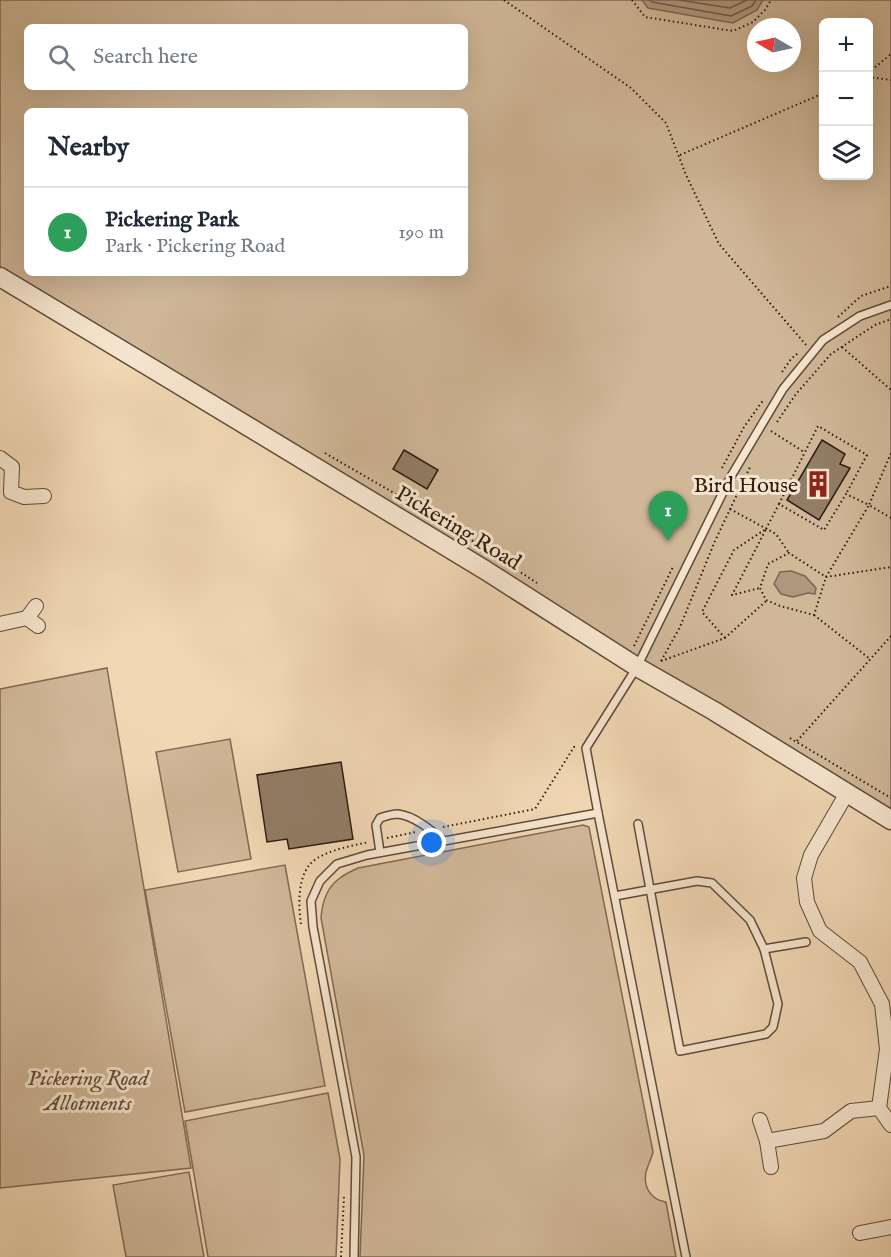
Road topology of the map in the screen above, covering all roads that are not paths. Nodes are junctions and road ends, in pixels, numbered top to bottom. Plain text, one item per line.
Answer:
1 (0, 277) edge
2 (891, 305) edge
3 (0, 458) edge
4 (44, 496) dead end
5 (36, 606) dead end
6 (0, 624) edge
7 (637, 667) junction
8 (847, 793) junction
9 (598, 813) junction
10 (891, 820) edge
11 (638, 824) dead end
12 (444, 841) junction
13 (380, 852) junction
14 (651, 890) junction
15 (615, 896) junction
16 (807, 942) dead end
17 (764, 949) junction
18 (879, 1108) junction
19 (760, 1120) dead end
20 (890, 1122) edge
21 (767, 1141) junction
22 (771, 1167) dead end
23 (891, 1227) edge
24 (860, 1233) dead end
25 (354, 1257) edge
26 (686, 1257) edge

1 - 7 street, Pickering Road
2 - 7 lane
3 - 4 street
5 - 6 street
7 - 8 street, Pickering Road
7 - 9 lane
8 - 10 street, Pickering Road
8 - 18 street
9 - 12 lane
9 - 15 lane
11 - 14 lane
12 - 13 lane
12 - 13 lane
13 - 25 lane
14 - 15 lane
14 - 17 lane
14 - 17 lane
15 - 26 lane
16 - 17 lane
18 - 20 street
18 - 21 street
19 - 21 street
21 - 22 street
23 - 24 street

